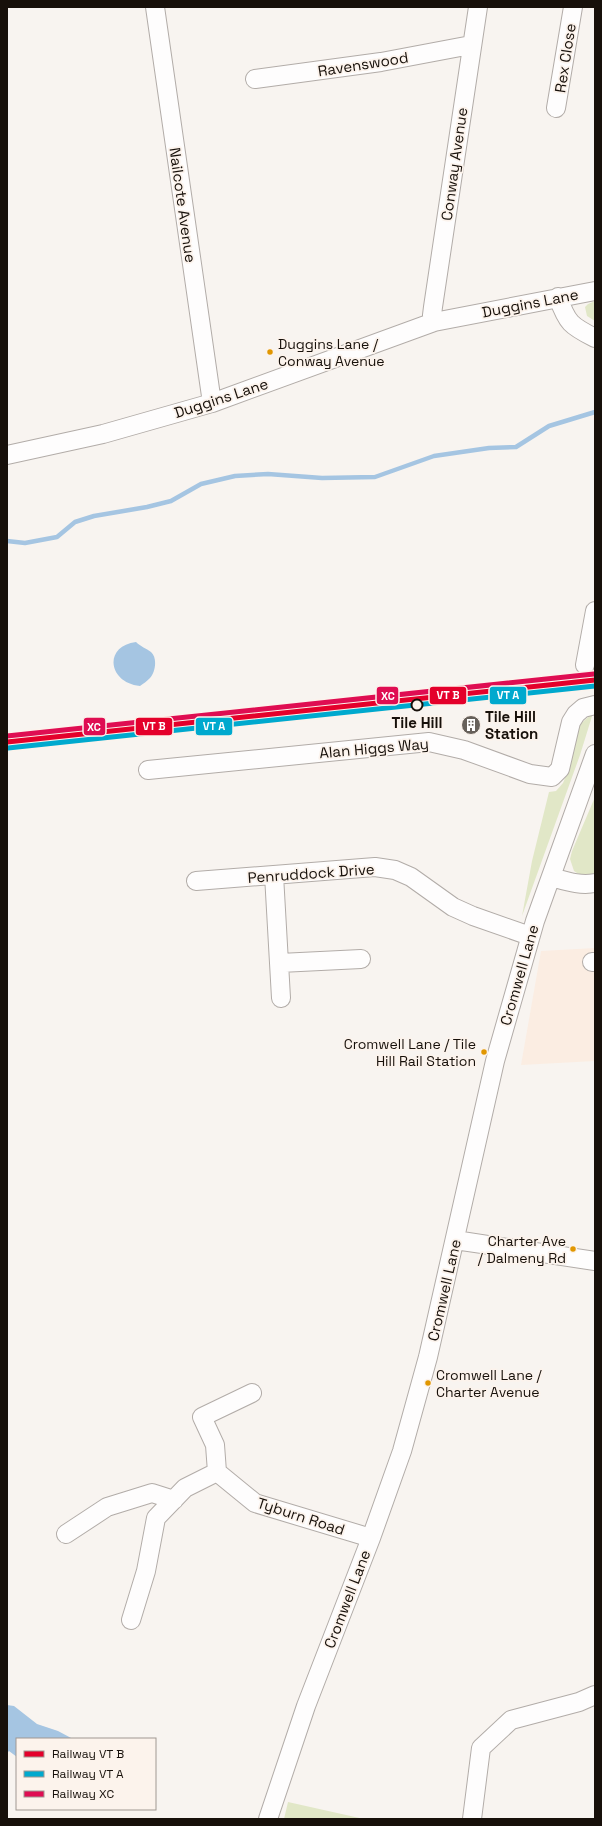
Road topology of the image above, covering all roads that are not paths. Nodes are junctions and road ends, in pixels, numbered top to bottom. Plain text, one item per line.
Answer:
1 (155, 7) edge
2 (478, 7) edge
3 (573, 7) edge
4 (471, 45) junction
5 (255, 79) dead end
6 (556, 108) dead end
7 (595, 291) edge
8 (558, 297) junction
9 (434, 322) junction
10 (595, 338) edge
11 (212, 403) junction
12 (7, 455) edge
13 (594, 616) edge
14 (585, 665) dead end
15 (595, 705) edge
16 (595, 754) edge
17 (148, 770) dead end
18 (274, 875) junction
19 (551, 877) junction
20 (196, 881) dead end
21 (595, 883) edge
22 (530, 936) junction
23 (361, 959) dead end
24 (280, 963) junction
25 (281, 998) dead end
26 (455, 1240) junction
27 (595, 1261) edge
28 (252, 1393) dead end
29 (217, 1472) junction
30 (174, 1500) junction
31 (66, 1534) dead end
32 (371, 1538) junction
33 (131, 1620) dead end
34 (595, 1695) edge
35 (268, 1819) edge
36 (472, 1819) edge

1 - 11 street, Nailcote Avenue
2 - 4 street, Conway Avenue
3 - 6 street, Rex Close
4 - 5 street, Ravenswood
4 - 9 street, Conway Avenue
7 - 8 street, Duggins Lane
8 - 9 street, Duggins Lane
8 - 10 street
9 - 11 street, Duggins Lane
11 - 12 street, Duggins Lane
13 - 14 street
15 - 17 street, Alan Higgs Way
16 - 19 street, Cromwell Lane
18 - 20 street, Penruddock Drive
18 - 22 street, Penruddock Drive
18 - 24 street
19 - 21 street
19 - 22 street, Cromwell Lane
22 - 26 street, Cromwell Lane
23 - 24 street
24 - 25 street
26 - 27 street
26 - 32 street, Cromwell Lane
28 - 29 street
29 - 30 street
29 - 32 street, Tyburn Road
30 - 31 street
30 - 33 street
32 - 35 street, Cromwell Lane
34 - 36 street

